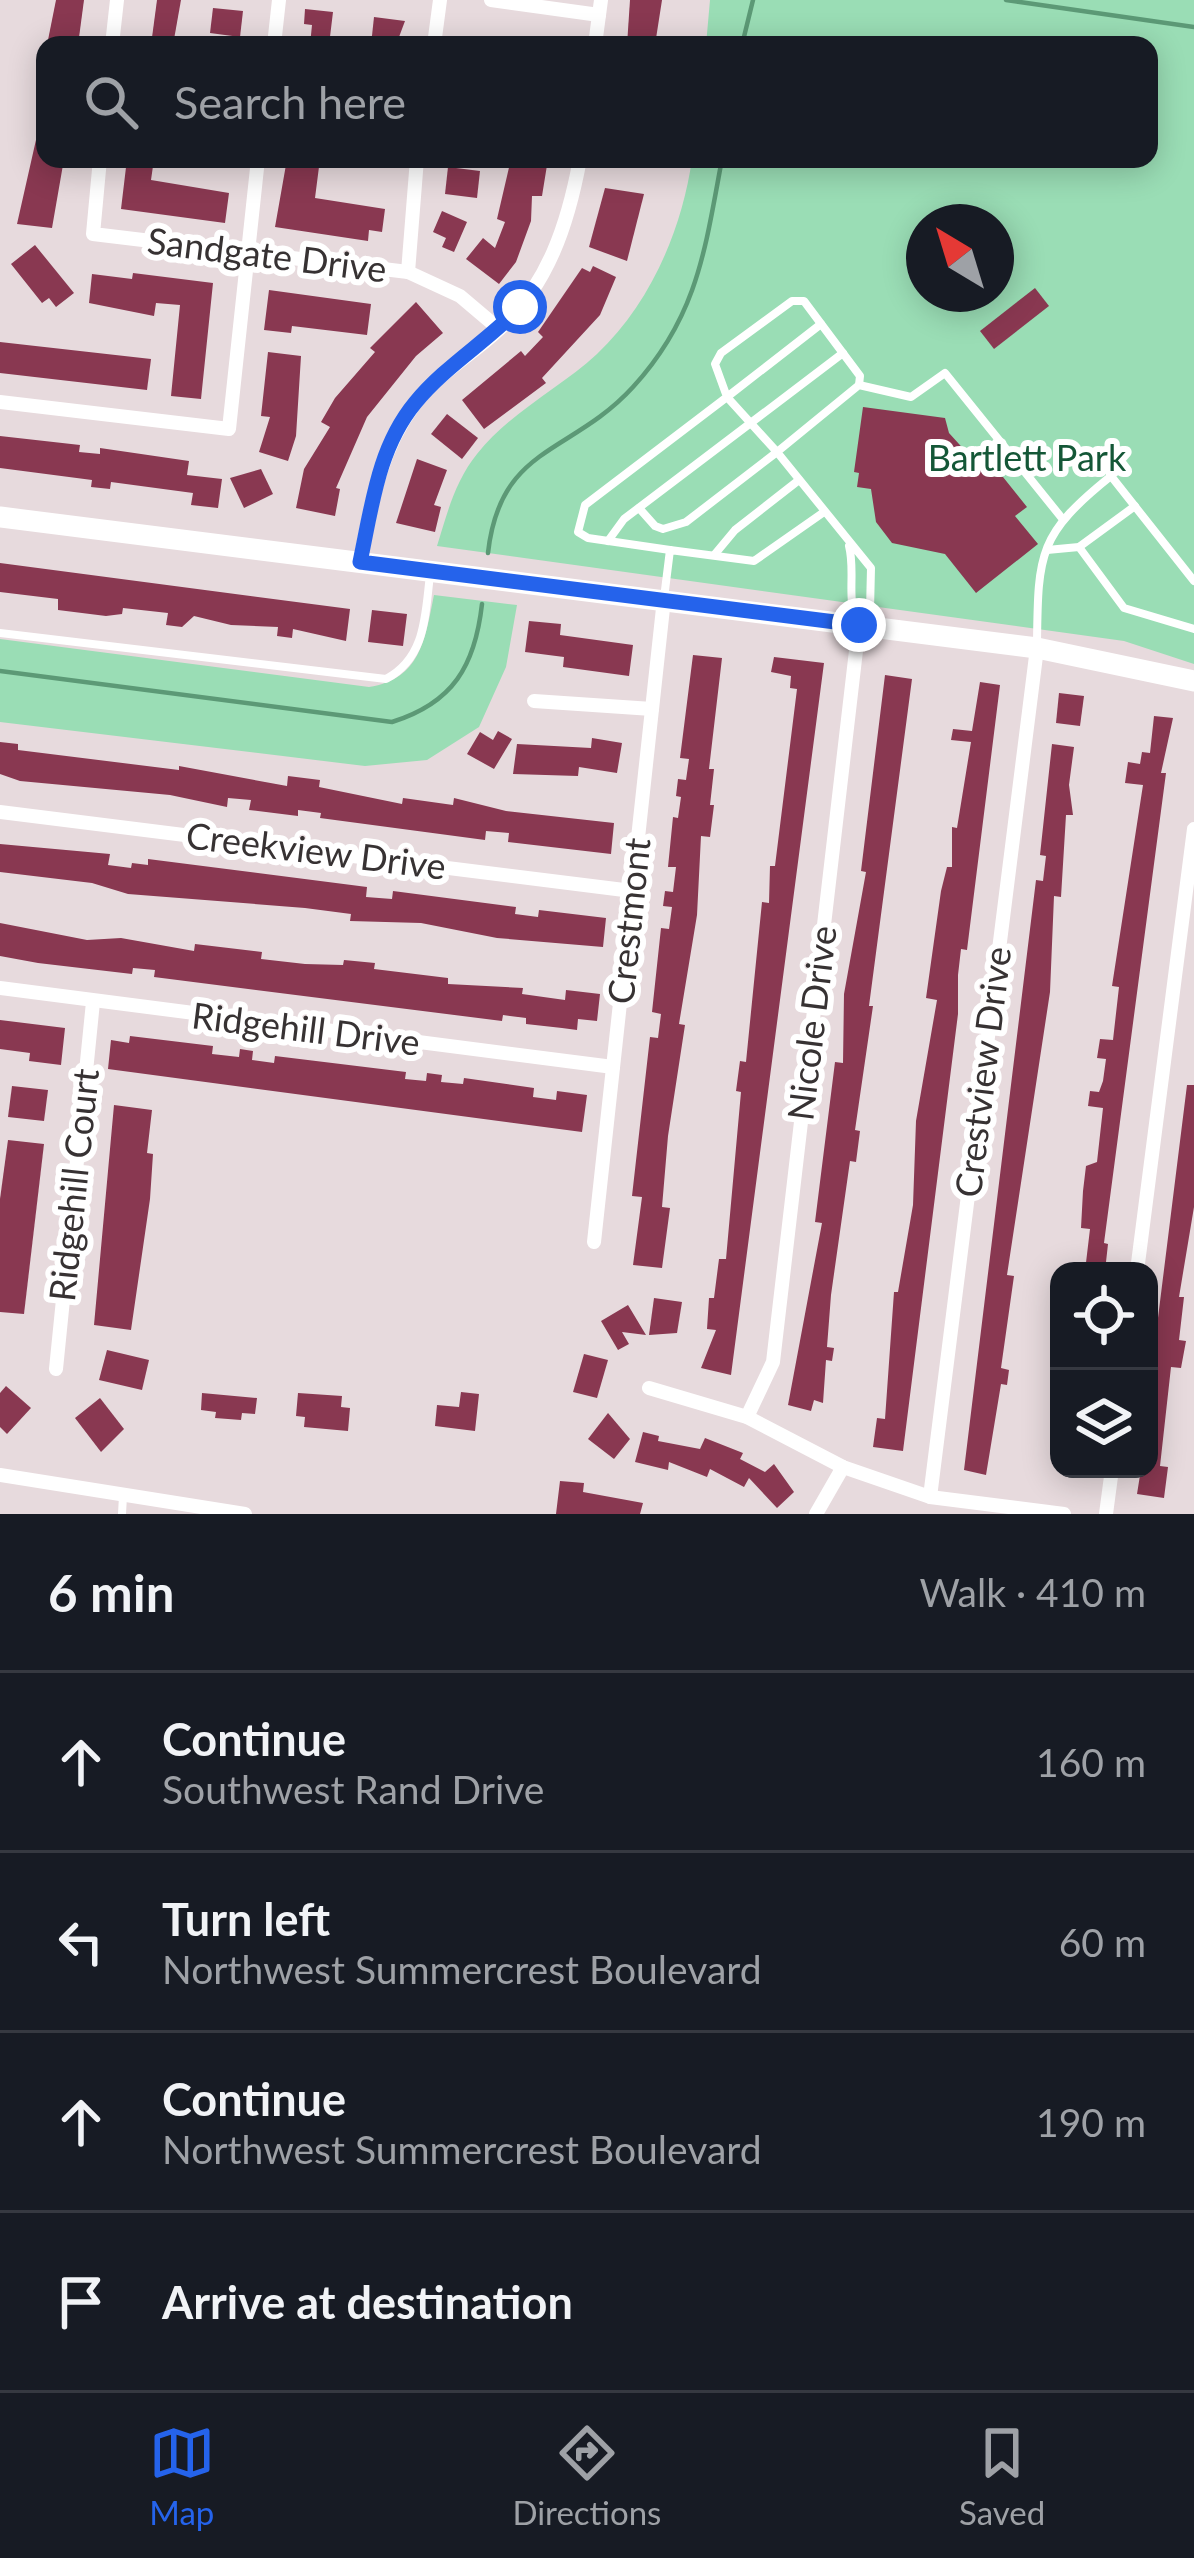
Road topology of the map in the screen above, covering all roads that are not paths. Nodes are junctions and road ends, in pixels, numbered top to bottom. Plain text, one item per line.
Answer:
1 (117, 0) edge
2 (279, 0) edge
3 (440, 0) edge
4 (491, 0) edge
5 (600, 7) edge
6 (113, 36) edge
7 (275, 36) edge
8 (435, 36) edge
9 (99, 168) edge
10 (257, 168) edge
11 (417, 168) edge
12 (578, 168) edge
13 (248, 249) junction
14 (408, 272) junction
15 (821, 324) junction
16 (499, 329) junction
17 (843, 353) junction
18 (860, 385) junction
19 (727, 397) junction
20 (0, 402) edge
21 (750, 422) junction
22 (777, 452) junction
23 (799, 480) junction
24 (1135, 506) junction
25 (639, 508) junction
26 (824, 512) junction
27 (1060, 517) junction
28 (0, 518) edge
29 (608, 541) junction
30 (849, 546) junction
31 (1079, 547) junction
32 (670, 550) junction
33 (1046, 550) junction
34 (714, 556) junction
35 (360, 562) junction
36 (430, 570) junction
37 (1194, 581) edge
38 (664, 599) junction
39 (859, 625) junction
40 (1194, 629) edge
41 (0, 633) edge
42 (1036, 647) junction
43 (1194, 681) edge
44 (533, 701) dead end
45 (652, 710) junction
46 (0, 812) edge
47 (1194, 829) edge
48 (632, 891) junction
49 (0, 988) edge
50 (93, 1002) junction
51 (613, 1067) junction
52 (594, 1242) dead end
53 (1138, 1262) edge
54 (56, 1369) dead end
55 (649, 1388) dead end
56 (747, 1417) junction
57 (843, 1466) junction
58 (0, 1474) edge
59 (1111, 1478) edge
60 (123, 1494) junction
61 (930, 1497) junction
62 (122, 1514) edge
63 (245, 1514) edge
64 (817, 1514) edge
65 (1064, 1514) edge
66 (1106, 1514) edge

1 - 6 street
2 - 7 street
3 - 8 street
4 - 5 street
9 - 13 street, Sandgate Drive
10 - 13 street
11 - 14 street
12 - 16 street
13 - 14 street, Sandgate Drive
13 - 20 street
14 - 16 street, Sandgate Drive
15 - 17 lane
15 - 19 lane
15 - 19 lane
16 - 35 street
17 - 18 lane
17 - 21 lane
18 - 22 lane
18 - 27 lane
19 - 21 lane
19 - 29 lane
21 - 22 lane
21 - 25 lane
22 - 23 lane
22 - 25 lane
23 - 26 lane
23 - 34 lane
24 - 27 lane
24 - 31 lane
24 - 37 lane
25 - 29 lane
26 - 30 lane
26 - 34 lane
27 - 33 lane
28 - 35 street
29 - 32 lane
30 - 39 lane
30 - 39 lane
31 - 33 lane
31 - 40 lane
32 - 34 lane
32 - 38 lane
33 - 42 lane
35 - 36 street
36 - 38 street
36 - 41 lane
38 - 39 street
38 - 45 street, Crestmont
39 - 42 street
39 - 56 street, Nicole Drive
42 - 43 street
42 - 61 street, Crestview Drive
44 - 45 street
45 - 48 street, Crestmont
46 - 48 street, Creekview Drive
47 - 53 street
48 - 51 street, Crestmont
49 - 50 street, Ridgehill Drive
50 - 51 street, Ridgehill Drive
50 - 54 street, Ridgehill Court
51 - 52 street, Crestmont
55 - 56 street
56 - 57 street
57 - 61 street
57 - 64 street
58 - 60 street
59 - 66 street
60 - 62 lane
60 - 63 street
61 - 65 street

